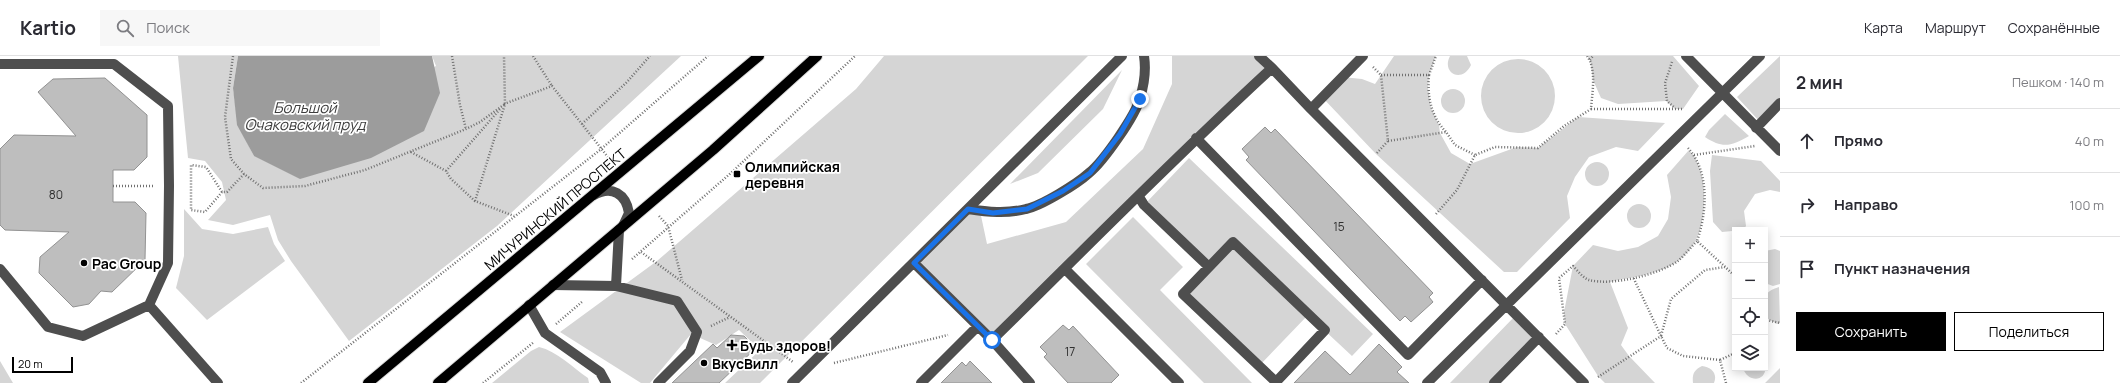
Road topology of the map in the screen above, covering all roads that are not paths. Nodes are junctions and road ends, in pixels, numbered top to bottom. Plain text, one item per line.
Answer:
1 (759, 56) edge
2 (817, 56) edge
3 (1122, 56) edge
4 (1144, 56) edge
5 (1258, 56) edge
6 (1363, 56) edge
7 (1686, 56) edge
8 (1702, 56) edge
9 (1760, 56) edge
10 (0, 64) edge
11 (1694, 64) junction
12 (1272, 68) junction
13 (1723, 93) junction
14 (1780, 104) edge
15 (1311, 109) junction
16 (1756, 128) junction
17 (1196, 138) junction
18 (1780, 151) edge
19 (594, 195) junction
20 (1139, 197) junction
21 (968, 209) junction
22 (620, 228) junction
23 (914, 263) junction
24 (1209, 267) junction
25 (0, 269) edge
26 (1065, 269) junction
27 (1482, 280) junction
28 (553, 285) junction
29 (616, 286) junction
30 (149, 305) junction
31 (529, 305) junction
32 (1507, 305) junction
33 (977, 327) junction
34 (992, 340) junction
35 (1542, 341) junction
36 (1589, 381) edge
37 (1431, 382) edge
38 (218, 383) edge
39 (368, 383) edge
40 (438, 383) edge
41 (606, 383) edge
42 (658, 383) edge
43 (792, 383) edge
44 (921, 383) edge
45 (1030, 383) edge
46 (1179, 383) edge
47 (1494, 383) edge

1 - 19 main road, МИЧУРИНСКИЙ ПРОСПЕКТ
2 - 22 main road
3 - 21 street
4 - 21 street
5 - 12 street
6 - 15 street
7 - 11 street
8 - 11 street
9 - 13 street
10 - 30 street
11 - 13 street
12 - 15 street
12 - 17 street
13 - 16 street
13 - 32 street
14 - 16 street
15 - 27 street
16 - 18 street
17 - 20 street
17 - 27 street
19 - 22 street
19 - 39 main road, МИЧУРИНСКИЙ ПРОСПЕКТ
20 - 24 street
20 - 26 street
21 - 23 street
22 - 28 main road
22 - 29 street
23 - 33 street
23 - 43 street
24 - 24 street
25 - 30 street
26 - 34 street
26 - 46 street
27 - 32 street
28 - 29 street
28 - 31 main road
29 - 42 street
30 - 38 street
31 - 40 main road
31 - 41 street
32 - 35 street
32 - 37 street
33 - 34 street
33 - 44 street
34 - 45 street
35 - 36 street
35 - 47 street

